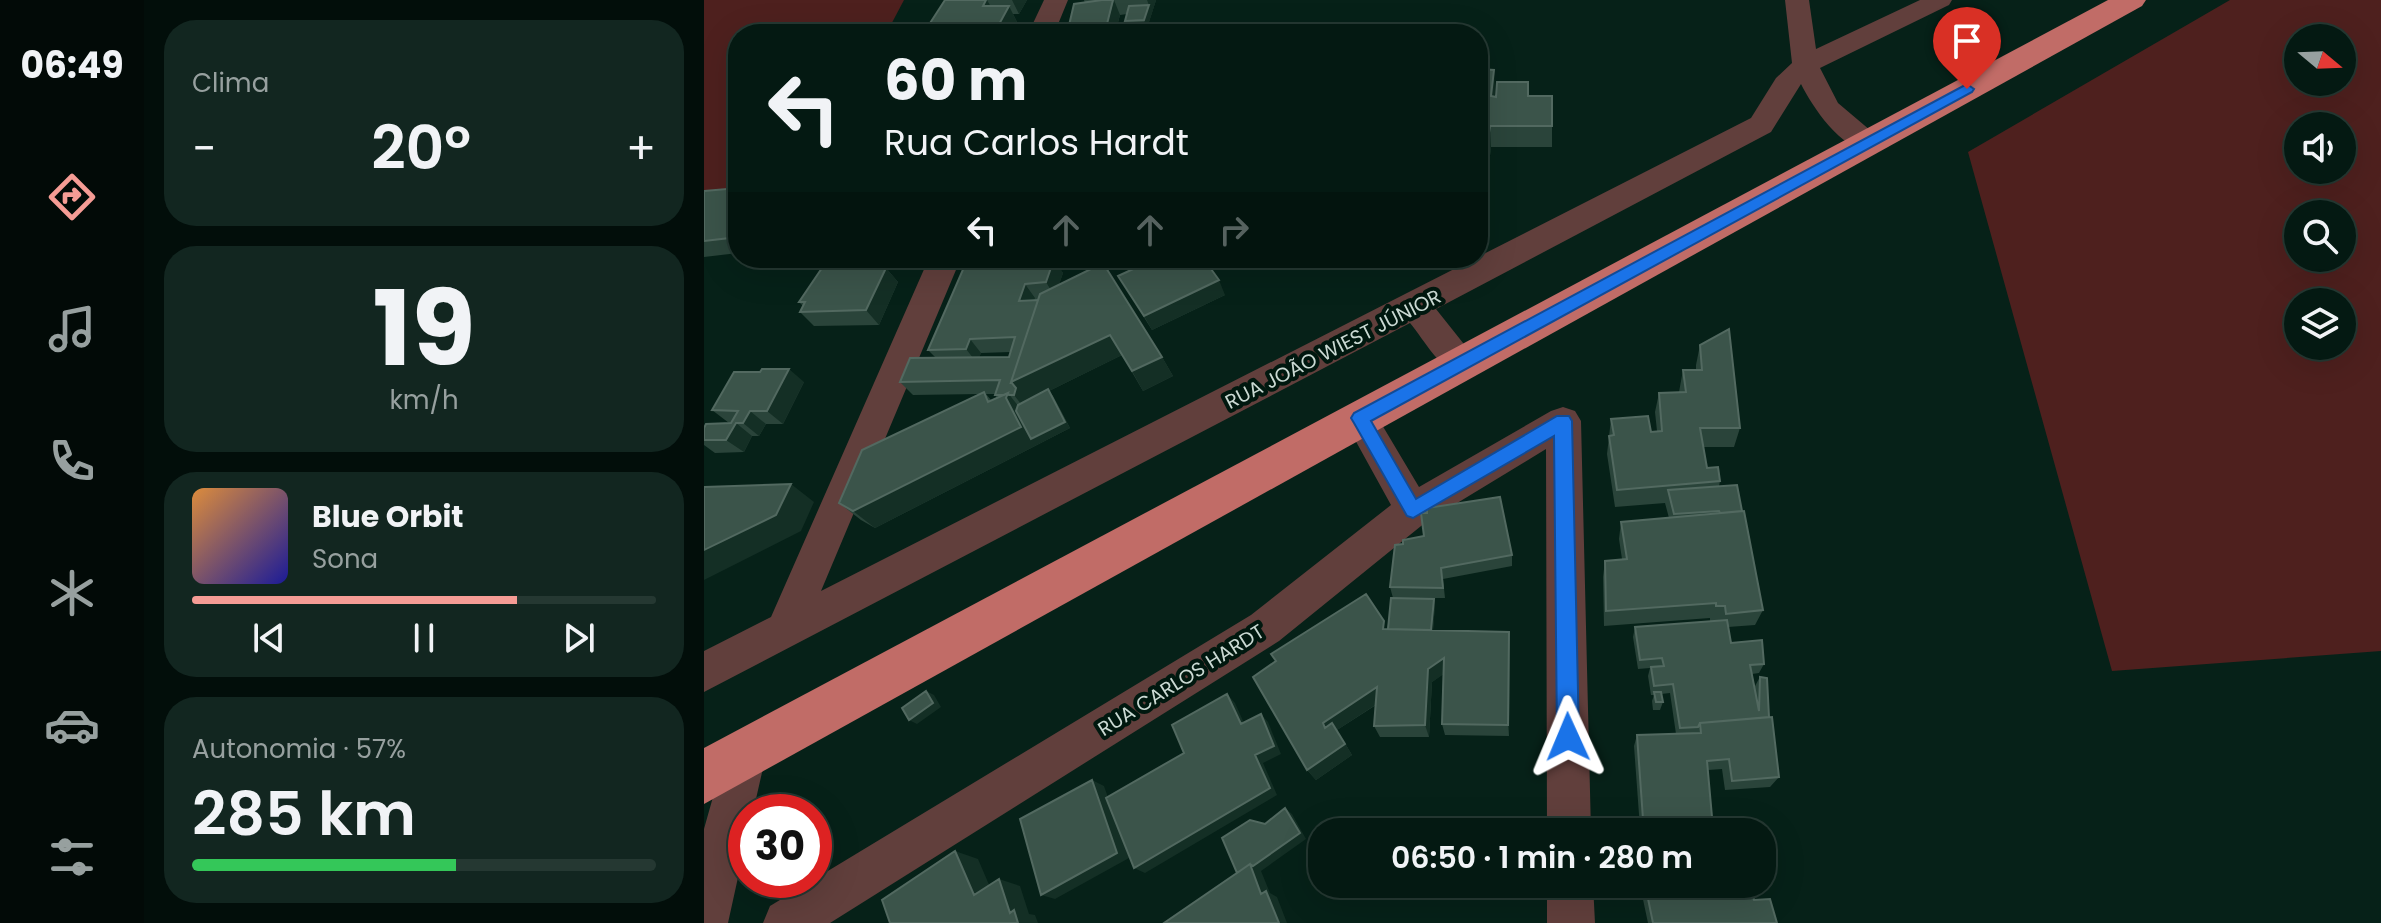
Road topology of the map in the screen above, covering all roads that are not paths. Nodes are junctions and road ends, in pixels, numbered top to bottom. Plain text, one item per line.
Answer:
1 (1056, 0) edge
2 (1797, 0) edge
3 (1940, 0) edge
4 (2131, 0) edge
5 (1045, 24) edge
6 (1805, 65) junction
7 (1867, 143) junction
8 (941, 268) edge
9 (1416, 307) junction
10 (1462, 363) junction
11 (1360, 418) junction
12 (1413, 510) junction
13 (785, 630) junction
14 (704, 672) edge
15 (724, 766) edge
16 (1569, 818) edge
17 (1570, 898) edge
18 (704, 923) edge
19 (787, 923) edge
20 (1571, 923) edge

1 - 5 street
2 - 6 street
3 - 6 street, RUA JOÃO WIEST JÚNIOR
4 - 7 highway
6 - 7 street
6 - 9 street, RUA JOÃO WIEST JÚNIOR
7 - 10 highway
8 - 13 street
9 - 10 street
9 - 13 street, RUA JOÃO WIEST JÚNIOR
10 - 11 highway
11 - 12 street
11 - 15 highway
12 - 16 street, RUA CARLOS HARDT
12 - 19 street, RUA CARLOS HARDT
13 - 14 street, RUA JOÃO WIEST JÚNIOR
15 - 18 street
17 - 20 street

